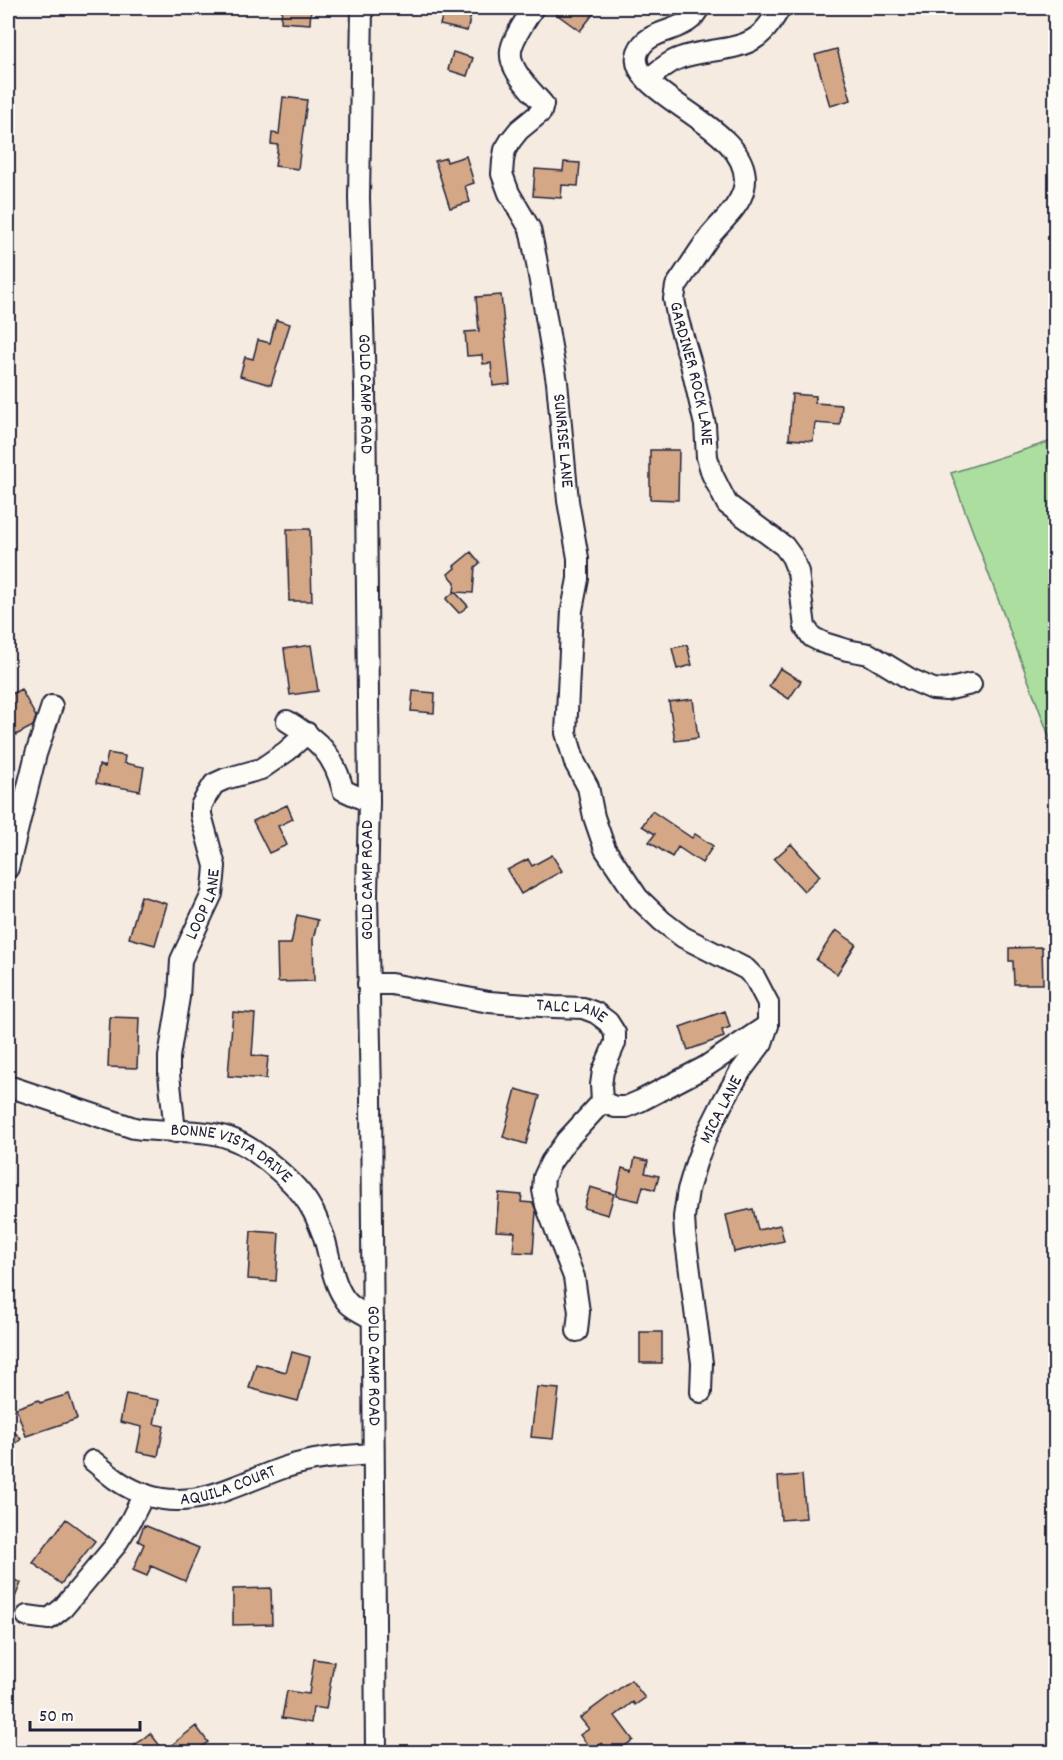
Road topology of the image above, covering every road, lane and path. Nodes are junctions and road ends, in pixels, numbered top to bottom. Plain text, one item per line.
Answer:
1 (362, 8) edge
2 (533, 8) edge
3 (699, 8) edge
4 (780, 8) edge
5 (648, 80) junction
6 (970, 684) dead end
7 (52, 706) dead end
8 (287, 721) dead end
9 (307, 734) junction
10 (369, 802) junction
11 (8, 868) edge
12 (369, 984) junction
13 (768, 1025) junction
14 (8, 1086) edge
15 (602, 1102) junction
16 (175, 1132) junction
17 (373, 1319) junction
18 (577, 1331) dead end
19 (701, 1392) dead end
20 (374, 1455) junction
21 (93, 1461) dead end
22 (144, 1494) junction
23 (27, 1616) dead end
24 (375, 1752) edge

1 - 10 street, GOLD CAMP ROAD
2 - 13 street, SUNRISE LANE
3 - 5 street, GARDINER ROCK LANE
4 - 5 street
5 - 6 street, GARDINER ROCK LANE
7 - 11 street
8 - 9 street
9 - 10 street
9 - 16 street, LOOP LANE
10 - 12 street, GOLD CAMP ROAD
12 - 15 street, TALC LANE
12 - 17 street, GOLD CAMP ROAD
13 - 15 street
13 - 19 street, MICA LANE
14 - 16 street, BONNE VISTA DRIVE
15 - 18 street
16 - 17 street, BONNE VISTA DRIVE
17 - 20 street, GOLD CAMP ROAD
20 - 22 street, AQUILA COURT
20 - 24 street, GOLD CAMP ROAD
21 - 22 street, AQUILA COURT
22 - 23 street

